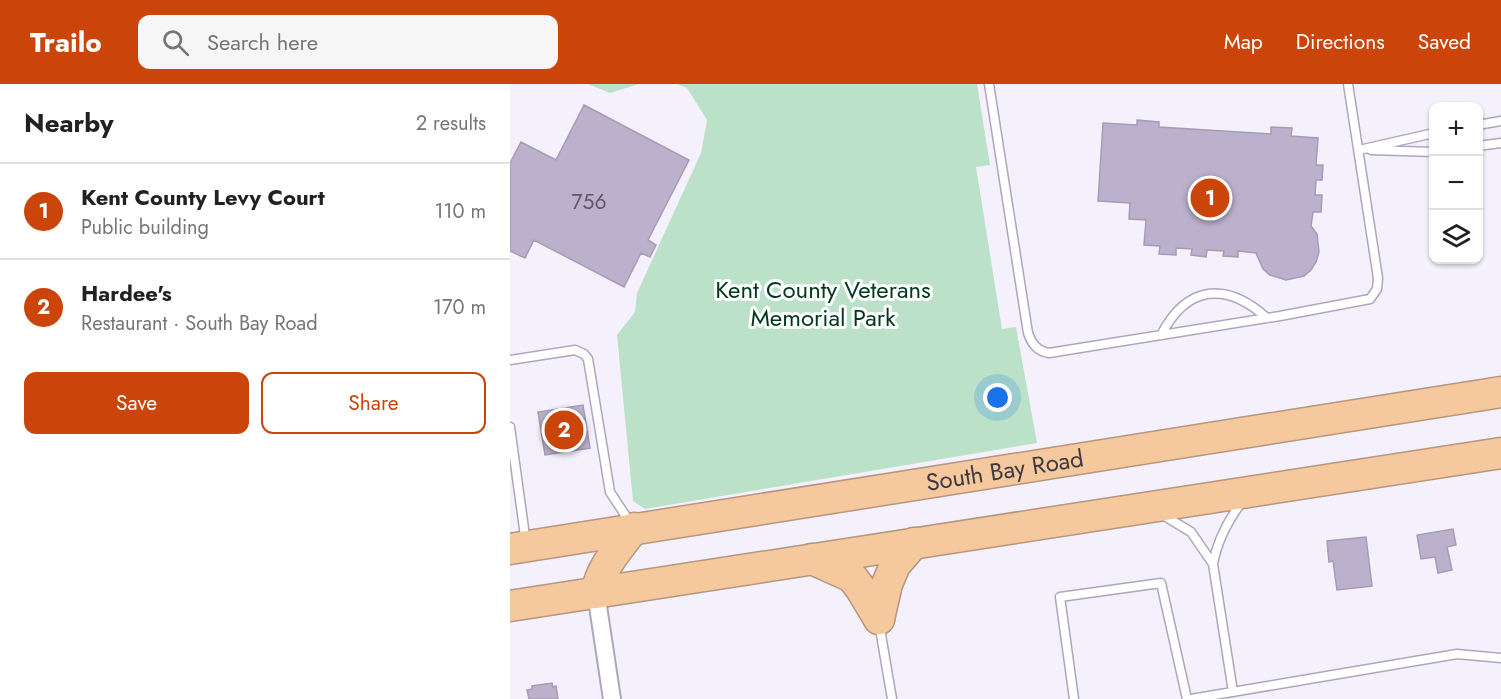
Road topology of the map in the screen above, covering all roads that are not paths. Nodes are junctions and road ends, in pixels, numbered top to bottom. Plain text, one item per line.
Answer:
1 (988, 84) edge
2 (1348, 84) edge
3 (1501, 121) edge
4 (1483, 124) edge
5 (1429, 134) edge
6 (1501, 143) edge
7 (1483, 145) edge
8 (1359, 150) junction
9 (1429, 152) edge
10 (1267, 318) junction
11 (1161, 335) junction
12 (510, 360) edge
13 (1498, 392) edge
14 (510, 427) edge
15 (1501, 453) edge
16 (1250, 491) junction
17 (1144, 508) junction
18 (634, 528) junction
19 (914, 543) junction
20 (518, 547) edge
21 (812, 558) junction
22 (1213, 564) junction
23 (596, 593) junction
24 (510, 606) edge
25 (879, 619) junction
26 (1501, 658) edge
27 (1233, 692) junction
28 (612, 699) edge
29 (892, 699) edge
30 (1074, 699) edge
31 (1189, 699) edge

1 - 11 lane
2 - 8 lane
3 - 4 lane
5 - 8 lane
6 - 7 lane
8 - 9 lane
8 - 10 lane
10 - 11 lane
10 - 11 lane
12 - 18 lane
13 - 18 highway, South Bay Road
14 - 20 lane
15 - 16 highway
16 - 17 highway
16 - 22 lane
17 - 19 highway
17 - 22 lane
18 - 20 highway, South Bay Road
18 - 23 highway
19 - 21 highway
19 - 25 highway
21 - 23 highway
21 - 25 highway
22 - 27 lane
23 - 24 highway
23 - 28 street
25 - 29 lane
26 - 27 lane
27 - 31 lane
30 - 31 lane

